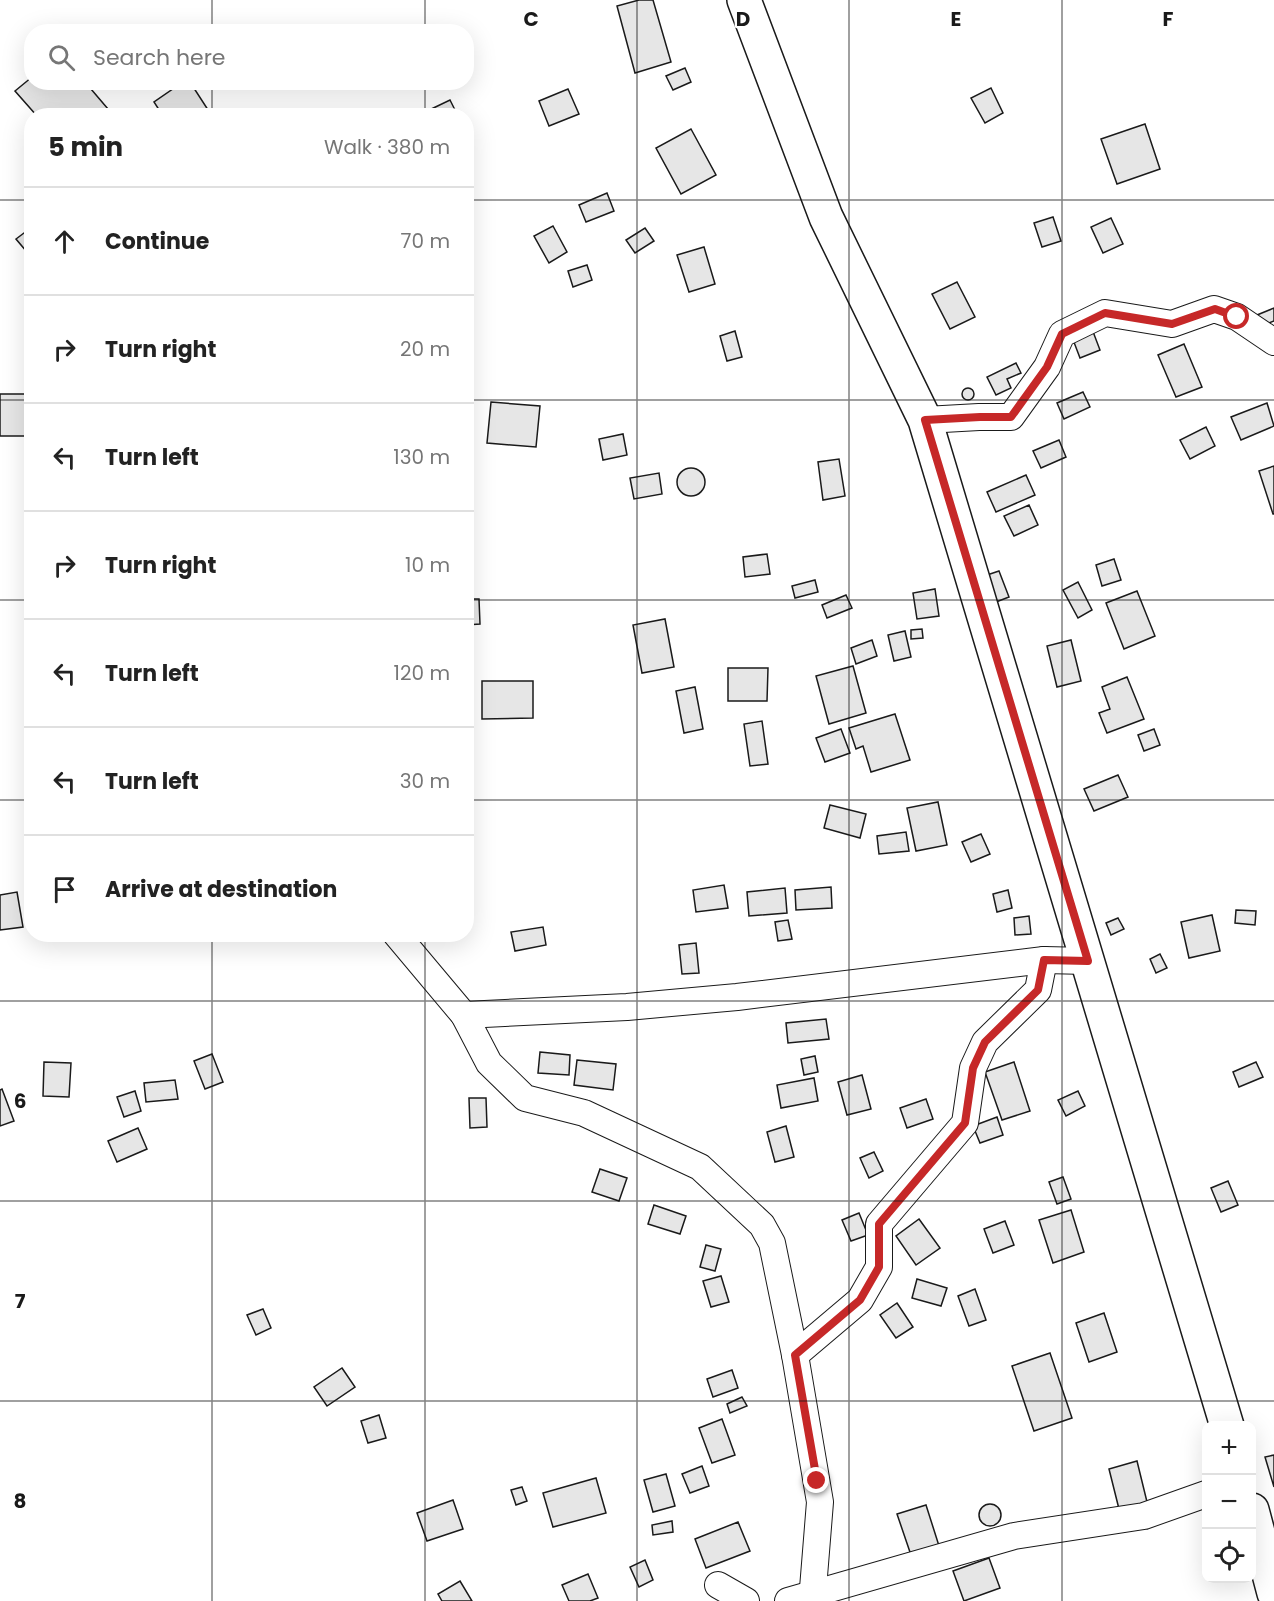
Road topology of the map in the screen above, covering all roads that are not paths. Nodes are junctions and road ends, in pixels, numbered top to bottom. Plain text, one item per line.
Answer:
1 (744, 0) edge
2 (1274, 342) edge
3 (925, 420) junction
4 (403, 942) edge
5 (1044, 960) junction
6 (1088, 961) junction
7 (464, 1015) junction
8 (795, 1355) junction
9 (1226, 1421) edge
10 (1202, 1495) edge
11 (1256, 1528) edge
12 (718, 1585) dead end
13 (1274, 1593) edge
14 (804, 1599) edge
15 (746, 1601) edge

1 - 3 main road
2 - 3 street
3 - 6 main road
4 - 7 street
5 - 6 street
5 - 7 street
5 - 8 street
6 - 9 main road
7 - 8 street
8 - 14 street
10 - 14 street
11 - 13 main road
12 - 15 street

